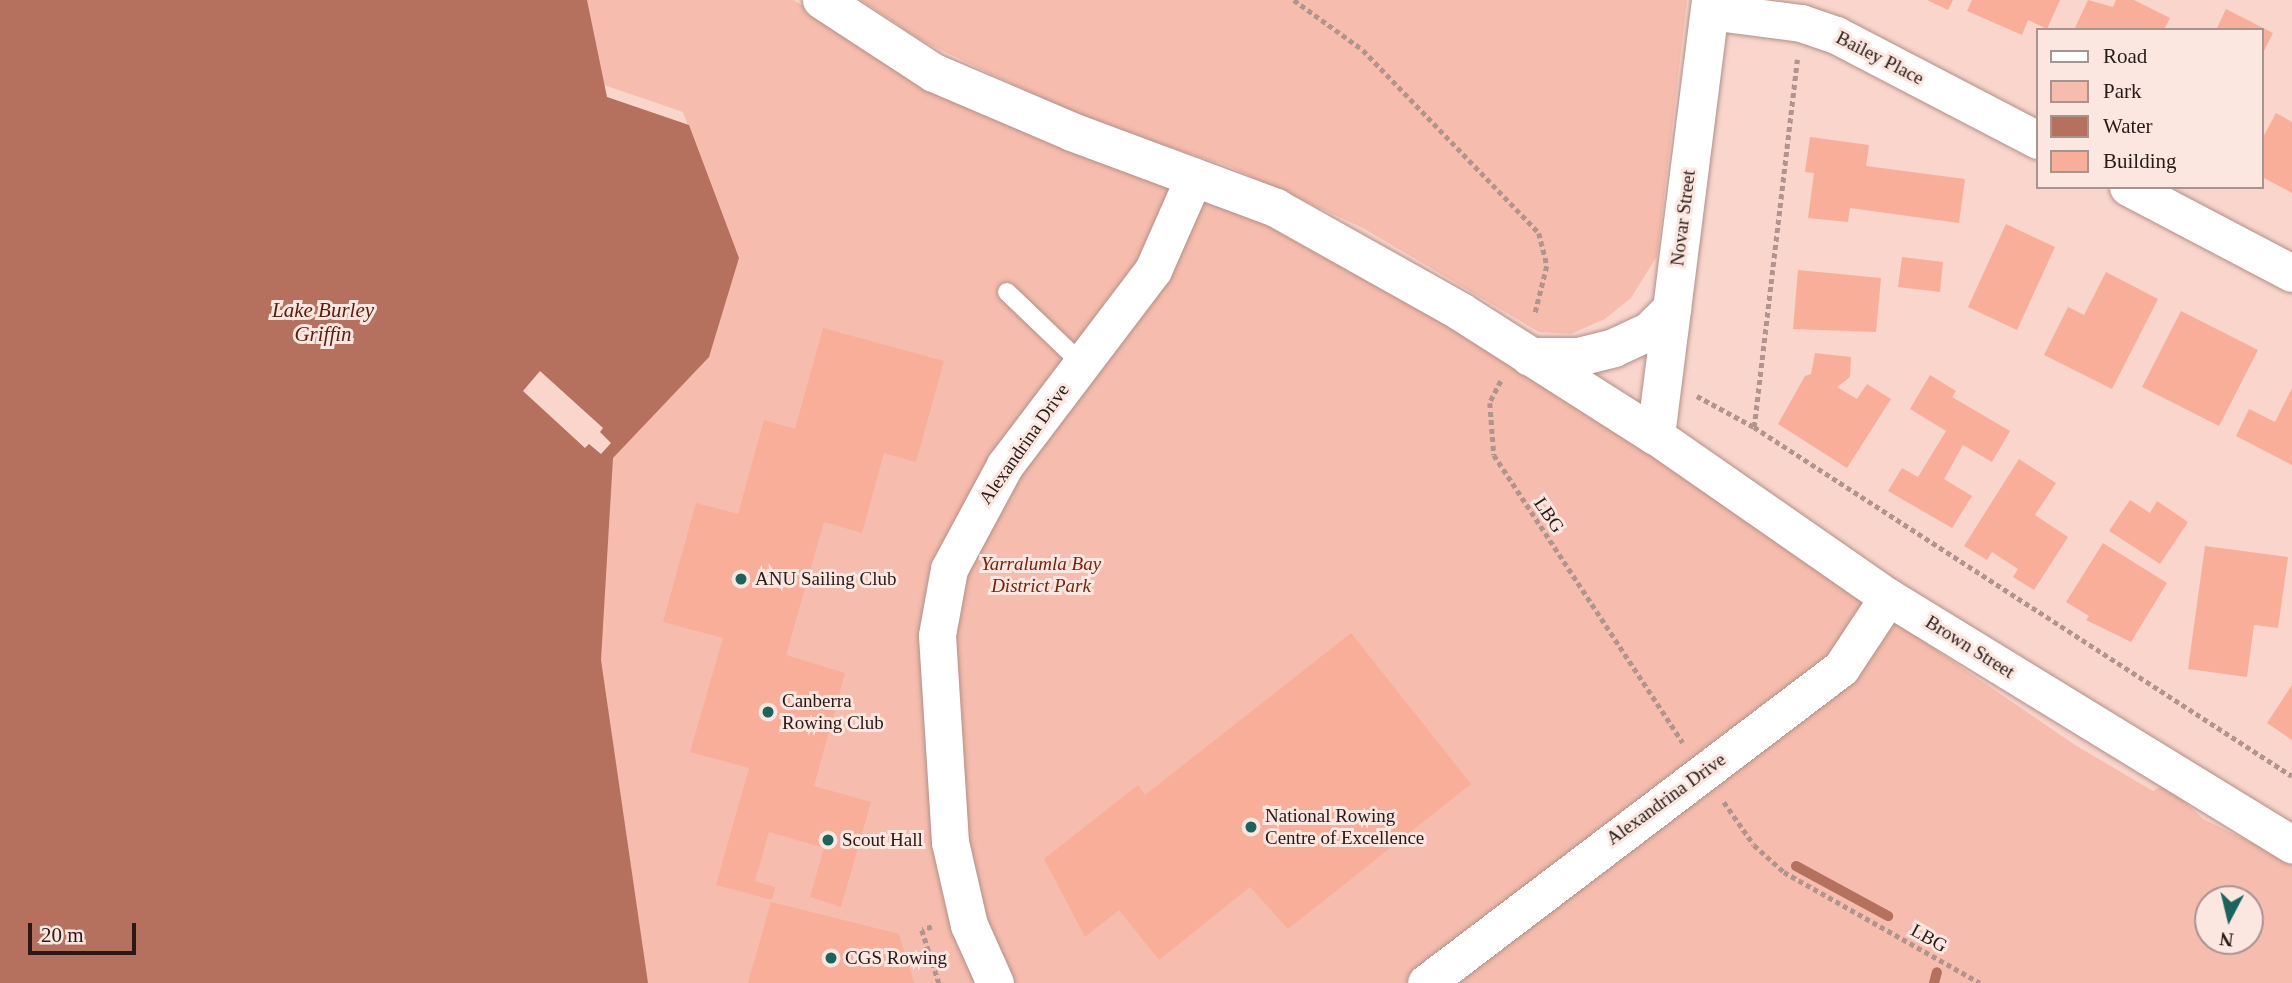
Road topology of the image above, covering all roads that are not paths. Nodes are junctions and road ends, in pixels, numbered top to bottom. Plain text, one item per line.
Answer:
1 (822, 0) edge
2 (1710, 5) edge
3 (2036, 140) edge
4 (1195, 177) junction
5 (2132, 189) edge
6 (2292, 273) edge
7 (1007, 292) dead end
8 (1672, 309) junction
9 (1523, 352) junction
10 (1082, 363) junction
11 (1656, 436) junction
12 (1888, 597) junction
13 (2292, 845) edge
14 (995, 983) edge
15 (1426, 983) edge

1 - 4 main road
2 - 3 street, Bailey Place
2 - 8 main road, Novar Street
4 - 9 main road
4 - 10 street, Alexandrina Drive
5 - 6 street
7 - 10 lane
8 - 9 main road
8 - 11 main road, Novar Street
9 - 11 main road
10 - 14 street, Alexandrina Drive
11 - 12 street, Brown Street
12 - 13 street, Brown Street
12 - 15 street, Alexandrina Drive

